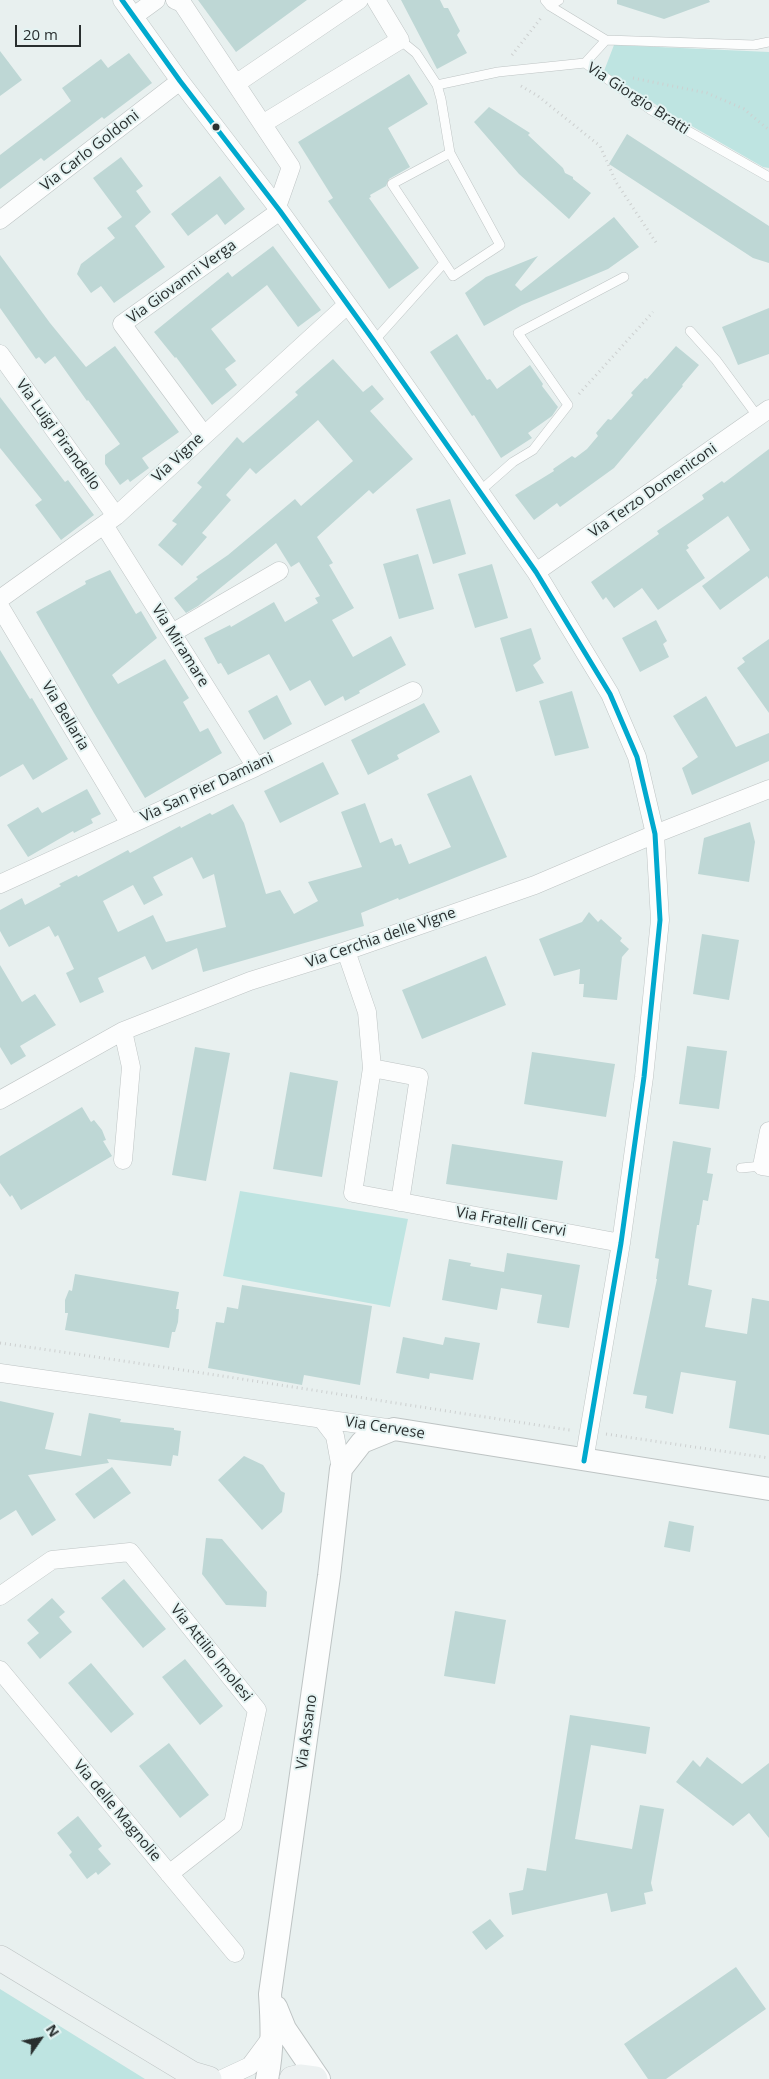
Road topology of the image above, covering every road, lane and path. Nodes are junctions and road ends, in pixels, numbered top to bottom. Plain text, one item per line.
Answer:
1 (122, 0) edge
2 (156, 0) edge
3 (175, 0) edge
4 (359, 0) edge
5 (376, 0) edge
6 (559, 0) edge
7 (548, 3) edge
8 (134, 16) junction
9 (400, 40) junction
10 (606, 40) junction
11 (769, 42) edge
12 (584, 63) junction
13 (498, 72) junction
14 (630, 77) dead end
15 (180, 81) junction
16 (237, 84) junction
17 (437, 86) junction
18 (264, 123) junction
19 (769, 130) edge
20 (450, 154) junction
21 (769, 177) edge
22 (278, 209) junction
23 (0, 220) edge
24 (657, 244) dead end
25 (444, 263) junction
26 (624, 277) dead end
27 (347, 305) junction
28 (653, 312) dead end
29 (690, 331) dead end
30 (374, 341) junction
31 (0, 354) edge
32 (568, 405) junction
33 (764, 413) edge
34 (204, 435) junction
35 (480, 491) junction
36 (110, 521) junction
37 (279, 571) dead end
38 (536, 572) junction
39 (0, 599) edge
40 (0, 607) edge
41 (172, 633) junction
42 (413, 691) dead end
43 (256, 766) junction
44 (769, 789) edge
45 (130, 824) junction
46 (655, 834) junction
47 (0, 884) edge
48 (346, 951) junction
49 (123, 1031) junction
50 (372, 1068) junction
51 (0, 1100) edge
52 (769, 1131) edge
53 (123, 1160) dead end
54 (766, 1167) edge
55 (741, 1168) dead end
56 (400, 1202) junction
57 (621, 1243) junction
58 (0, 1343) edge
59 (0, 1373) edge
60 (322, 1419) junction
61 (394, 1429) junction
62 (589, 1432) junction
63 (769, 1458) edge
64 (584, 1461) junction
65 (341, 1469) junction
66 (769, 1489) edge
67 (0, 1596) edge
68 (0, 1670) edge
69 (169, 1874) junction
70 (235, 1953) dead end
71 (0, 1958) edge
72 (270, 1994) junction
73 (273, 2035) junction
74 (199, 2077) edge
75 (222, 2079) edge
76 (267, 2079) edge
77 (292, 2079) edge
78 (317, 2079) edge

1 - 8 street
2 - 8 street
3 - 16 street
4 - 16 street
5 - 9 street
6 - 7 lane
7 - 10 lane
7 - 13 path
8 - 15 street
9 - 17 lane
9 - 18 street
10 - 11 lane
10 - 12 lane
12 - 13 lane, Via Giorgio Bratti
12 - 21 lane, Via Giorgio Bratti
13 - 17 lane, Via Giorgio Bratti
13 - 24 path
14 - 19 path
15 - 22 street
15 - 23 street, Via Carlo Goldoni
16 - 18 street
17 - 20 lane
18 - 22 street
20 - 25 lane
20 - 25 lane
22 - 27 street
22 - 34 street, Via Giovanni Verga
25 - 30 lane
26 - 32 lane
27 - 30 street
27 - 34 street, Via Vigne
28 - 32 path
29 - 33 lane
30 - 35 street
31 - 36 street, Via Luigi Pirandello
32 - 35 lane
33 - 38 street, Via Terzo Domeniconi
34 - 36 street, Via Vigne
35 - 38 street
36 - 39 street, Via Vigne
36 - 41 street, Via Miramare
37 - 41 street
38 - 46 street
40 - 45 street, Via Bellaria
41 - 43 street, Via Miramare
42 - 43 street, Via San Pier Damiani
43 - 45 street, Via San Pier Damiani
44 - 46 street, Via Cerchia delle Vigne
45 - 47 street, Via San Pier Damiani
46 - 48 street, Via Cerchia delle Vigne
46 - 57 street
48 - 49 street, Via Cerchia delle Vigne
48 - 50 street, Via Fratelli Cervi
49 - 51 street, Via Cerchia delle Vigne
49 - 53 street
50 - 56 street, Via Fratelli Cervi
50 - 56 street
52 - 54 street
54 - 55 lane
56 - 57 street, Via Fratelli Cervi
57 - 62 street
58 - 62 path
59 - 60 street, Via Cervese
60 - 61 street, Via Cervese
60 - 65 street, Via Assano
61 - 64 street, Via Cervese
61 - 65 street
62 - 63 path
62 - 64 street
64 - 66 street, Via Cervese
65 - 72 street, Via Assano
67 - 69 street, Via Attilio Imolesi
68 - 69 street, Via delle Magnolie
69 - 70 street, Via delle Magnolie
71 - 74 main road
72 - 73 street, Via Assano
72 - 78 street
73 - 75 street
73 - 76 street, Via Assano
77 - 78 main road

